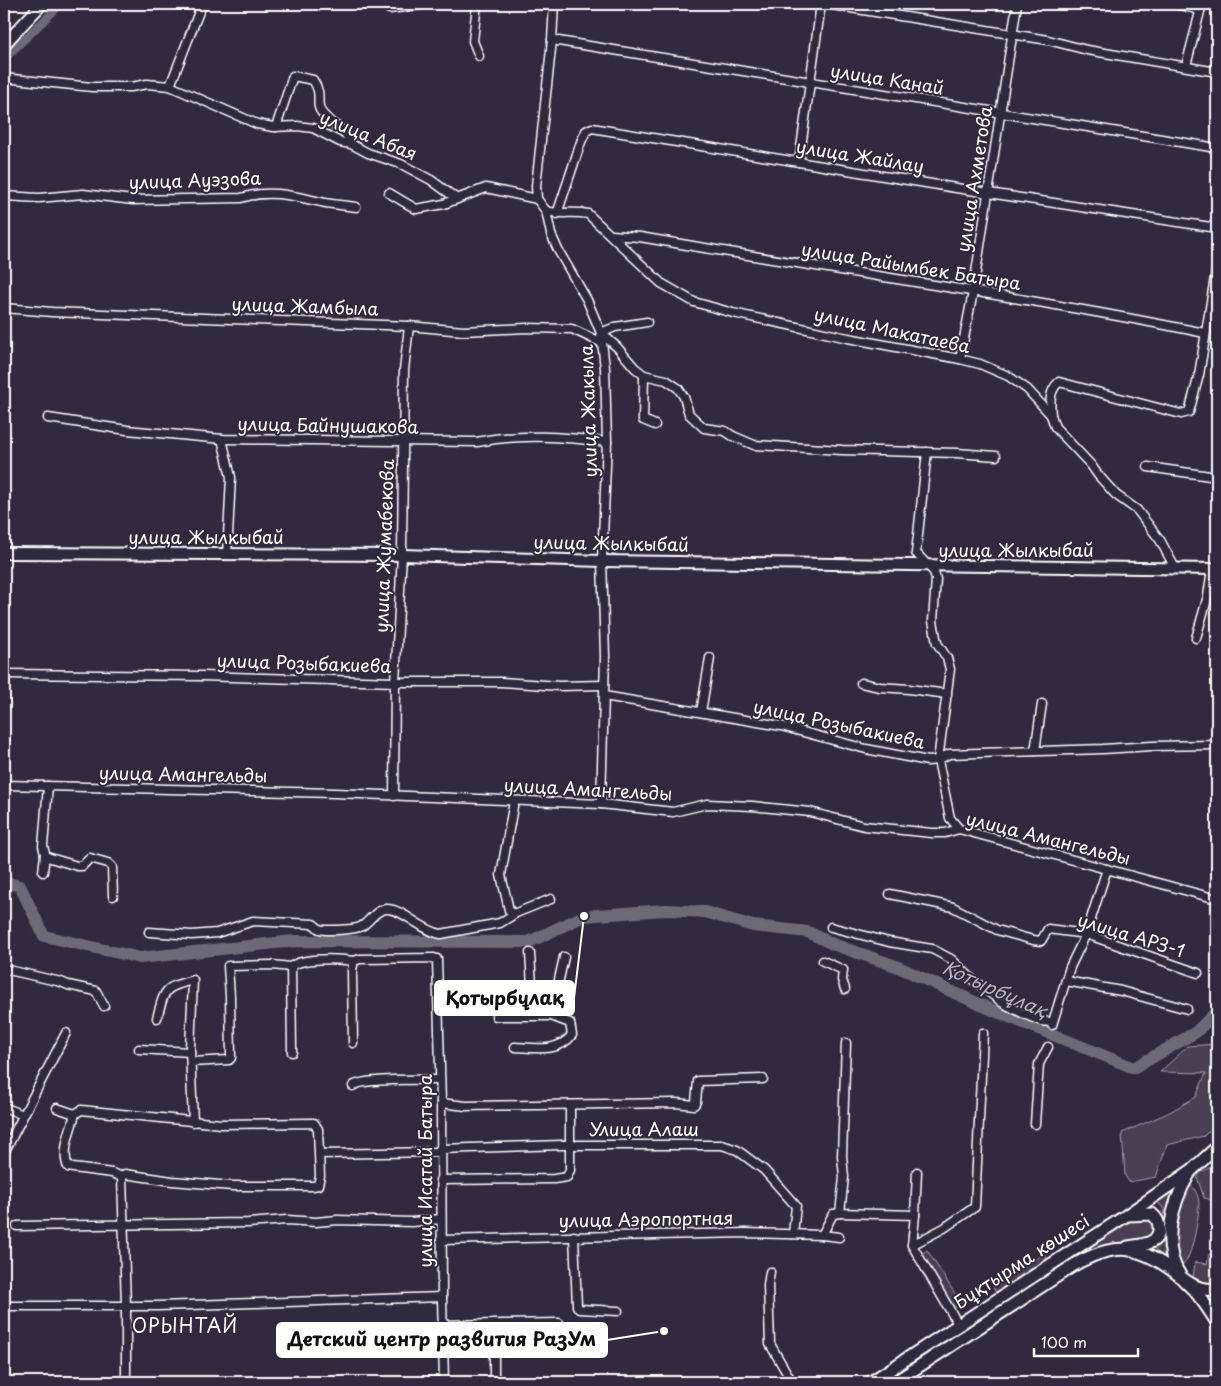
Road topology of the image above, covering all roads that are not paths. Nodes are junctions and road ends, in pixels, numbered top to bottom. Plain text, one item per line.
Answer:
1 (42, 4) edge
2 (192, 4) edge
3 (428, 4) edge
4 (477, 4) edge
5 (554, 4) edge
6 (821, 4) edge
7 (826, 4) edge
8 (1017, 4) edge
9 (1176, 4) edge
10 (202, 6) edge
11 (1201, 7) edge
12 (388, 9) dead end
13 (1013, 34) junction
14 (6, 38) edge
15 (552, 40) junction
16 (478, 56) dead end
17 (1186, 66) junction
18 (1217, 72) edge
19 (4, 78) edge
20 (810, 82) junction
21 (170, 86) junction
22 (1001, 113) junction
23 (276, 127) junction
24 (351, 144) junction
25 (1217, 148) edge
26 (799, 162) junction
27 (988, 192) junction
28 (388, 193) dead end
29 (4, 196) edge
30 (537, 199) junction
31 (457, 200) junction
32 (356, 207) dead end
33 (546, 212) junction
34 (557, 214) junction
35 (1217, 228) edge
36 (611, 235) junction
37 (1217, 265) edge
38 (973, 292) junction
39 (4, 308) edge
40 (647, 322) dead end
41 (410, 326) junction
42 (602, 333) junction
43 (1205, 333) junction
44 (602, 343) junction
45 (960, 359) junction
46 (644, 375) junction
47 (1051, 415) junction
48 (48, 418) dead end
49 (655, 425) dead end
50 (222, 439) junction
51 (607, 442) junction
52 (404, 443) junction
53 (927, 452) junction
54 (996, 456) dead end
55 (1148, 467) dead end
56 (1217, 476) edge
57 (4, 553) edge
58 (916, 553) junction
59 (227, 555) junction
60 (402, 555) junction
61 (602, 561) junction
62 (904, 566) junction
63 (928, 566) junction
64 (1175, 568) junction
65 (1215, 569) edge
66 (1196, 638) dead end
67 (710, 658) dead end
68 (4, 674) edge
69 (395, 682) junction
70 (861, 683) dead end
71 (604, 685) junction
72 (947, 694) junction
73 (604, 696) junction
74 (1042, 704) dead end
75 (701, 712) junction
76 (1217, 745) edge
77 (1034, 751) junction
78 (938, 760) junction
79 (4, 785) edge
80 (48, 786) junction
81 (394, 796) junction
82 (514, 801) junction
83 (601, 804) junction
84 (959, 829) junction
85 (44, 854) junction
86 (1107, 869) junction
87 (43, 872) dead end
88 (890, 894) dead end
89 (113, 896) dead end
90 (551, 899) dead end
91 (1217, 899) edge
92 (513, 914) junction
93 (831, 927) dead end
94 (149, 932) dead end
95 (1086, 934) junction
96 (530, 953) dead end
97 (564, 957) dead end
98 (354, 961) junction
99 (822, 961) dead end
100 (291, 967) junction
101 (4, 969) edge
102 (1198, 973) dead end
103 (1066, 981) junction
104 (532, 986) dead end
105 (844, 990) dead end
106 (104, 1006) dead end
107 (1187, 1009) dead end
108 (496, 1016) dead end
109 (551, 1016) junction
110 (157, 1018) dead end
111 (66, 1033) dead end
112 (983, 1033) dead end
113 (353, 1043) dead end
114 (846, 1043) dead end
115 (515, 1047) dead end
116 (1048, 1048) dead end
117 (139, 1049) dead end
118 (190, 1052) junction
119 (292, 1052) dead end
120 (191, 1062) junction
121 (763, 1079) dead end
122 (440, 1080) junction
123 (353, 1086) dead end
124 (441, 1103) junction
125 (570, 1105) junction
126 (4, 1107) edge
127 (57, 1108) dead end
128 (75, 1114) junction
129 (23, 1115) junction
130 (193, 1122) junction
131 (1035, 1124) dead end
132 (570, 1145) junction
133 (1217, 1147) edge
134 (440, 1150) junction
135 (4, 1153) edge
136 (319, 1154) junction
137 (1217, 1157) edge
138 (1192, 1170) junction
139 (917, 1172) dead end
140 (122, 1177) junction
141 (440, 1180) junction
142 (840, 1213) junction
143 (915, 1215) junction
144 (1127, 1215) junction
145 (441, 1218) junction
146 (123, 1224) junction
147 (17, 1226) dead end
148 (793, 1234) junction
149 (822, 1234) junction
150 (574, 1236) junction
151 (839, 1238) dead end
152 (441, 1240) junction
153 (912, 1245) junction
154 (1113, 1249) junction
155 (770, 1272) dead end
156 (1183, 1279) junction
157 (1217, 1289) edge
158 (442, 1297) junction
159 (4, 1306) edge
160 (126, 1306) junction
161 (618, 1311) dead end
162 (560, 1323) dead end
163 (1217, 1323) edge
164 (494, 1324) junction
165 (958, 1324) junction
166 (442, 1325) junction
167 (126, 1382) edge
168 (400, 1382) edge
169 (444, 1382) edge
170 (494, 1382) edge
171 (792, 1382) edge
172 (871, 1382) edge
173 (895, 1382) edge

1 - 14 street
2 - 10 street
3 - 12 street
4 - 16 street
5 - 15 street
6 - 20 street
7 - 13 street
8 - 13 street, улица Ахметова
9 - 11 street
10 - 21 street
11 - 17 street
13 - 17 street
13 - 22 street, улица Ахметова
15 - 20 street, улица Канай
15 - 30 street
17 - 18 street
19 - 21 street, улица Абая
20 - 22 street, улица Канай
20 - 26 street
21 - 23 street, улица Абая
22 - 25 street, улица Канай
22 - 27 street, улица Ахметова
23 - 24 street, улица Абая
23 - 24 street
24 - 31 street, улица Абая
26 - 27 street, улица Жайлау
26 - 34 street, улица Жайлау
27 - 35 street, улица Жайлау
27 - 38 street, улица Ахметова
28 - 31 street
29 - 32 street, улица Ауэзова
30 - 31 street
30 - 33 street, улица Жакыла
33 - 34 street, улица Макатаева
33 - 42 street, улица Жакыла
34 - 36 street, улица Макатаева
36 - 38 street, улица Райымбек Батыра
36 - 45 street, улица Макатаева
37 - 43 street
38 - 43 street, улица Райымбек Батыра
38 - 45 street, улица Ахметова
39 - 41 street, улица Жамбыла
40 - 42 street
41 - 44 street, улица Жамбыла
41 - 52 street, улица Жумабекова
42 - 44 street, улица Жакыла
42 - 46 street
43 - 47 street
44 - 51 street, улица Жакыла
45 - 47 street, улица Макатаева
46 - 49 street
46 - 53 street
47 - 64 street, улица Макатаева
48 - 50 street, улица Байнушакова
50 - 52 street, улица Байнушакова
50 - 59 street
51 - 52 street, улица Байнушакова
51 - 61 street, улица Жакыла
52 - 60 street, улица Жумабекова
53 - 54 street
53 - 58 street
55 - 56 street
57 - 59 street, улица Жылкыбай
58 - 62 street
58 - 63 street
59 - 60 street, улица Жылкыбай
60 - 61 street, улица Жылкыбай
60 - 69 street, улица Жумабекова
61 - 62 street, улица Жылкыбай
61 - 71 street, улица Жакыла
62 - 63 street, улица Жылкыбай
63 - 64 street, улица Жылкыбай
63 - 72 street
64 - 65 street, улица Жылкыбай
65 - 66 street
67 - 75 street
68 - 69 street, улица Розыбакиева
69 - 71 street, улица Розыбакиева
69 - 81 street, улица Жумабекова
70 - 72 street
71 - 73 street, улица Жакыла
72 - 78 street
73 - 75 street, улица Розыбакиева
73 - 83 street, улица Жакыла
74 - 77 street
75 - 78 street, улица Розыбакиева
76 - 77 street, улица Розыбакиева
77 - 78 street, улица Розыбакиева
78 - 84 street
79 - 80 street, улица Амангельды
80 - 81 street, улица Амангельды
80 - 85 street
81 - 82 street, улица Амангельды
82 - 83 street, улица Амангельды
82 - 92 street
83 - 84 street, улица Амангельды
84 - 86 street, улица Амангельды
85 - 87 street
85 - 89 street
86 - 91 street, улица Амангельды
86 - 95 street
88 - 95 street, улица АРЗ-1
90 - 92 street
92 - 94 street
93 - 103 street
95 - 102 street, улица АРЗ-1
95 - 103 street
96 - 104 street
97 - 109 street
98 - 100 street
98 - 113 street
98 - 122 street, улица Исатай Батыра
99 - 105 street
100 - 119 street
100 - 120 street
101 - 106 street
103 - 107 street
108 - 109 street
109 - 115 street
110 - 118 street
111 - 129 street
112 - 153 street
114 - 142 street
116 - 131 street
117 - 118 street
118 - 120 street
120 - 130 street
121 - 125 street
122 - 123 street
122 - 124 street, улица Исатай Батыра
124 - 125 street
124 - 134 street, улица Исатай Батыра
125 - 132 street
126 - 129 street
127 - 128 street
128 - 130 street
128 - 140 street
129 - 135 street
130 - 136 street
132 - 134 street, Улица Алаш
132 - 141 street
132 - 148 street, Улица Алаш
133 - 138 main road
134 - 136 street, Улица Алаш
134 - 141 street, улица Исатай Батыра
136 - 140 street
137 - 138 main road
138 - 144 main road, Бұқтырма көшесі
138 - 156 main road
139 - 143 street
140 - 146 street
141 - 145 street, улица Исатай Батыра
142 - 143 street
142 - 149 street
143 - 153 street
144 - 154 main road
144 - 165 main road, Бұқтырма көшесі
145 - 146 street
145 - 152 street, улица Исатай Батыра
146 - 147 street
146 - 160 street
148 - 149 street, улица Аэропортная
148 - 150 street, улица Аэропортная
149 - 151 street, улица Аэропортная
150 - 152 street, улица Аэропортная
150 - 161 street
152 - 158 street, улица Исатай Батыра
153 - 165 street
154 - 156 main road, Бұқтырма көшесі
154 - 173 main road, Бұқтырма көшесі
155 - 171 street
156 - 157 main road
156 - 163 main road
158 - 160 street
158 - 166 street, улица Исатай Батыра
159 - 160 street
160 - 167 street
162 - 164 street
164 - 166 street
164 - 170 street
165 - 172 main road, Бұқтырма көшесі
166 - 169 street, улица Исатай Батыра
168 - 169 street

